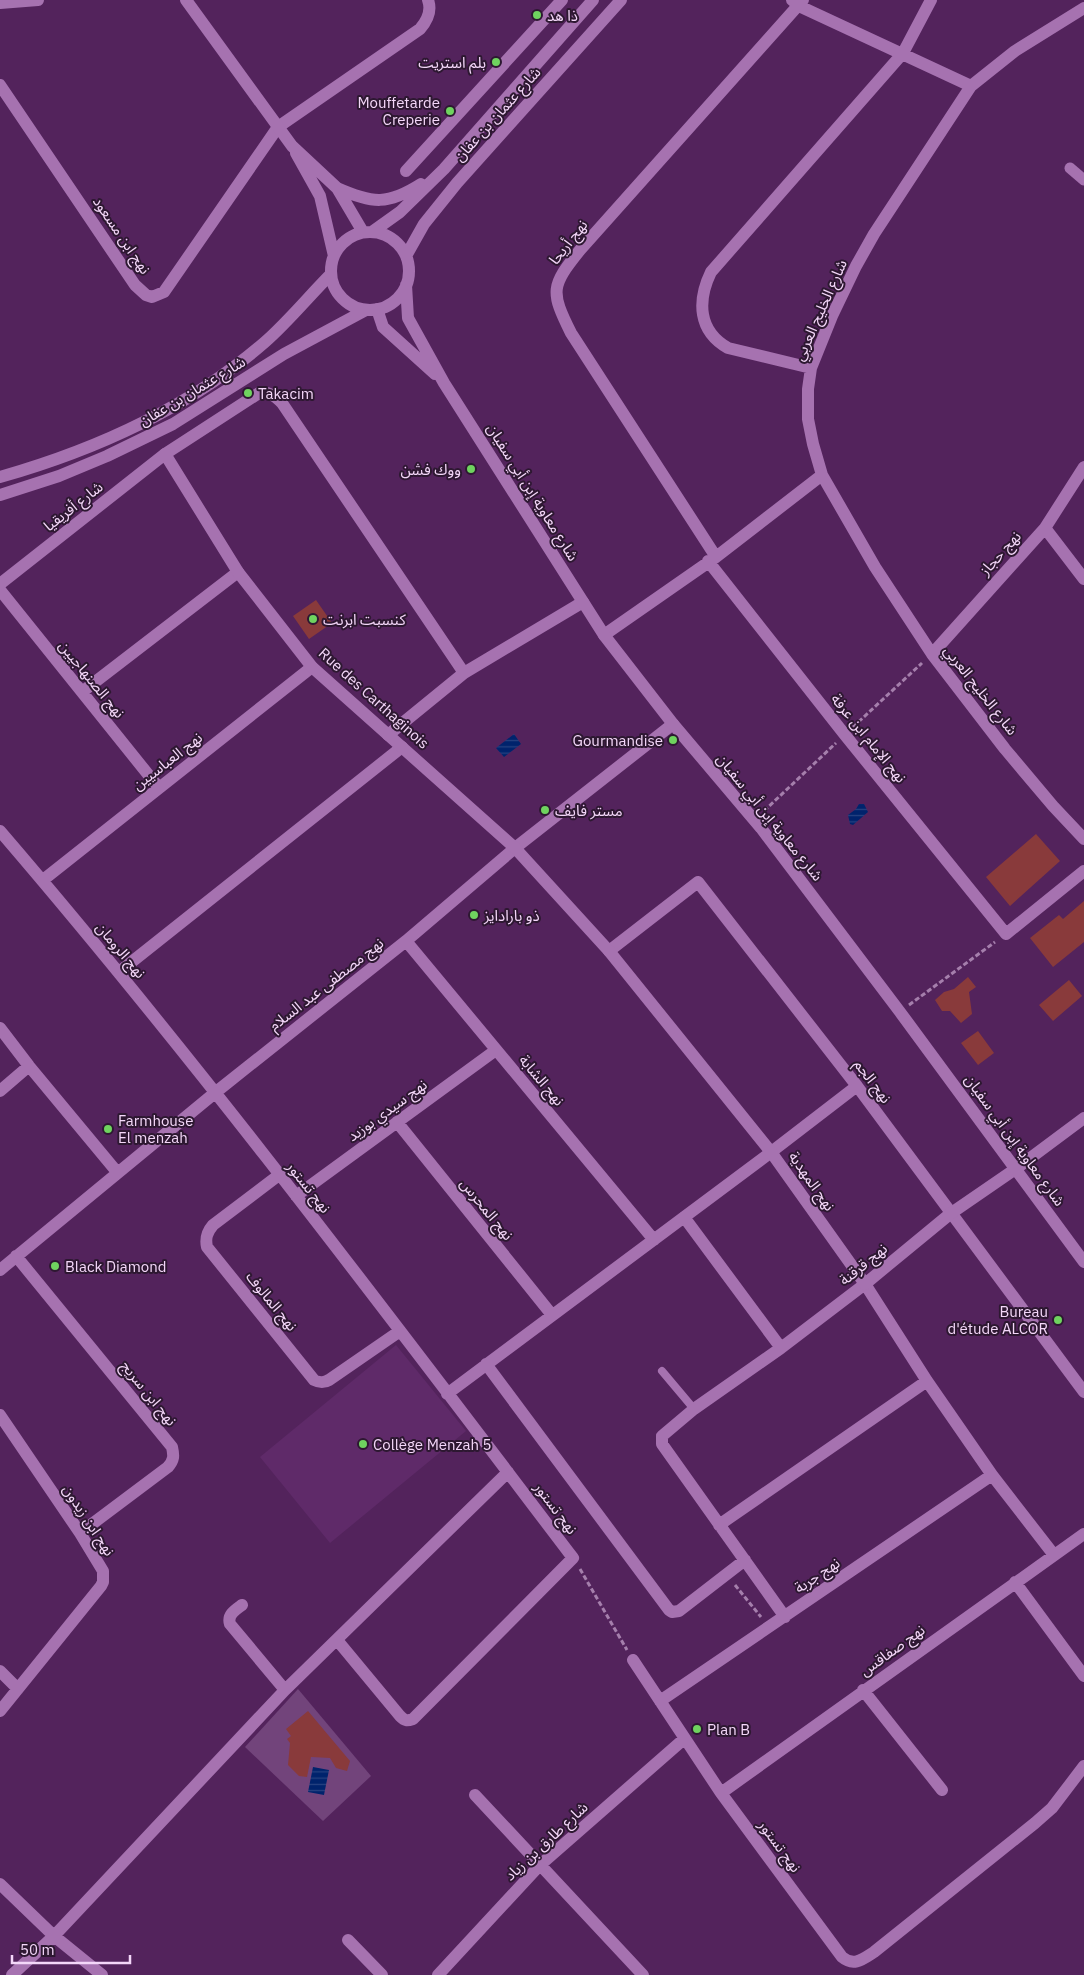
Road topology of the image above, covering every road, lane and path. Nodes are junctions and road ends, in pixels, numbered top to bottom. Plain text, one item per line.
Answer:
1 (38, 0) edge
2 (186, 0) edge
3 (428, 0) edge
4 (562, 0) edge
5 (593, 0) edge
6 (621, 0) edge
7 (931, 0) edge
8 (798, 2) edge
9 (0, 3) edge
10 (1084, 8) edge
11 (903, 53) junction
12 (0, 86) edge
13 (971, 86) junction
14 (278, 128) junction
15 (292, 146) junction
16 (1070, 168) dead end
17 (444, 169) junction
18 (406, 171) dead end
19 (1084, 180) edge
20 (337, 188) junction
21 (367, 232) junction
22 (334, 256) junction
23 (406, 256) junction
24 (331, 274) junction
25 (406, 285) junction
26 (372, 310) junction
27 (811, 368) junction
28 (444, 383) junction
29 (166, 454) junction
30 (1084, 467) edge
31 (822, 475) junction
32 (0, 477) edge
33 (0, 495) edge
34 (1045, 528) junction
35 (712, 559) junction
36 (238, 572) junction
37 (1084, 579) edge
38 (0, 584) edge
39 (0, 590) edge
40 (583, 602) junction
41 (604, 635) junction
42 (932, 654) junction
43 (312, 667) junction
44 (464, 673) junction
45 (82, 692) junction
46 (673, 724) junction
47 (388, 735) junction
48 (844, 736) junction
49 (402, 747) junction
50 (158, 788) junction
51 (754, 820) junction
52 (0, 831) edge
53 (1084, 839) edge
54 (515, 848) junction
55 (1084, 871) edge
56 (43, 880) junction
57 (1006, 934) junction
58 (406, 941) junction
59 (609, 951) junction
60 (119, 972) junction
61 (900, 1012) junction
62 (0, 1028) edge
63 (496, 1050) junction
64 (29, 1066) junction
65 (857, 1086) junction
66 (0, 1091) edge
67 (216, 1092) junction
68 (1084, 1118) edge
69 (397, 1122) junction
70 (771, 1152) junction
71 (1016, 1168) junction
72 (117, 1172) junction
73 (279, 1175) junction
74 (296, 1196) junction
75 (950, 1214) junction
76 (684, 1217) junction
77 (654, 1240) junction
78 (16, 1256) junction
79 (1084, 1262) edge
80 (0, 1270) edge
81 (865, 1284) junction
82 (552, 1315) junction
83 (400, 1331) junction
84 (780, 1348) junction
85 (486, 1364) junction
86 (662, 1371) dead end
87 (927, 1381) junction
88 (1084, 1392) edge
89 (447, 1394) junction
90 (694, 1409) junction
91 (0, 1415) edge
92 (508, 1472) junction
93 (992, 1475) junction
94 (719, 1525) junction
95 (80, 1533) junction
96 (1084, 1534) edge
97 (1054, 1555) junction
98 (573, 1558) junction
99 (745, 1560) junction
100 (727, 1575) junction
101 (1015, 1582) junction
102 (242, 1605) dead end
103 (785, 1617) junction
104 (768, 1627) junction
105 (337, 1640) junction
106 (633, 1660) joint
107 (0, 1671) edge
108 (1084, 1676) edge
109 (18, 1689) junction
110 (285, 1690) junction
111 (863, 1690) junction
112 (660, 1701) junction
113 (0, 1711) edge
114 (684, 1739) junction
115 (1084, 1766) edge
116 (942, 1790) dead end
117 (721, 1793) junction
118 (475, 1795) dead end
119 (539, 1866) junction
120 (0, 1884) edge
121 (54, 1936) junction
122 (348, 1940) dead end
123 (12, 1975) edge
124 (102, 1975) edge
125 (382, 1975) edge
126 (438, 1975) edge
127 (644, 1975) edge

1 - 9 street
2 - 14 street
3 - 14 street
4 - 18 street
5 - 17 street, شارع عثمان بن عفان
6 - 23 street, شارع عثمان بن عفان
7 - 11 street
8 - 11 street
8 - 35 street, نهج أريحا
10 - 13 street, شارع الخليج العربي
11 - 13 street
11 - 27 street
12 - 14 street, نهج ابن مسعود
13 - 27 street, شارع الخليج العربي
14 - 15 street
15 - 20 street
15 - 22 street
16 - 19 street
17 - 20 street
17 - 21 street, شارع عثمان بن عفان
20 - 21 street
21 - 22 street
21 - 23 street
22 - 24 street
23 - 25 street, شارع معاوية إبن أبي سفيان
24 - 26 street
24 - 32 street, شارع عثمان بن عفان
25 - 26 street
25 - 28 street, شارع معاوية إبن أبي سفيان
26 - 28 street, شارع معاوية إبن أبي سفيان
26 - 33 street, شارع عثمان بن عفان
27 - 31 street, شارع الخليج العربي
28 - 40 street, شارع معاوية إبن أبي سفيان
29 - 36 street, Rue des Carthaginois
29 - 38 street, شارع أفريقيا
29 - 44 street, شارع أفريقيا
30 - 34 street, نهج حجاز
31 - 35 street
31 - 42 street, شارع الخليج العربي
34 - 37 street
34 - 42 street, نهج حجاز
35 - 41 street
35 - 48 street, نهج الإمام ابن عرفة
36 - 43 street, Rue des Carthaginois
36 - 45 street
39 - 45 street, نهج الصنهاجيين
40 - 41 street, شارع معاوية إبن أبي سفيان
40 - 44 street
41 - 46 street, شارع معاوية إبن أبي سفيان
42 - 48 path
42 - 53 street, شارع الخليج العربي
43 - 47 street, Rue des Carthaginois
43 - 50 street, نهج العباسيين
44 - 47 street
45 - 50 street, نهج الصنهاجيين
46 - 51 street, شارع معاوية إبن أبي سفيان
46 - 54 street, نهج مصطفى عبد السلام
47 - 49 street, Rue des Carthaginois
48 - 51 path
48 - 57 street, نهج الإمام ابن عرفة
49 - 54 street, Rue des Carthaginois
49 - 60 street
50 - 56 street, نهج العباسيين
51 - 61 street, شارع معاوية إبن أبي سفيان
52 - 56 street, نهج الرومان
54 - 58 street, نهج مصطفى عبد السلام
54 - 59 street, نهج المهدية
55 - 57 street
56 - 60 street, نهج الرومان
57 - 61 path
58 - 63 street, نهج الشابة
58 - 67 street, نهج مصطفى عبد السلام
59 - 65 street, نهج الجم
59 - 70 street, نهج المهدية
60 - 67 street, نهج الرومان
61 - 71 street, شارع معاوية إبن أبي سفيان
62 - 64 street
63 - 69 street, نهج سيدي بوزيد
63 - 77 street, نهج الشابة
64 - 66 street
64 - 72 street
65 - 70 street
65 - 75 street, نهج الجم
67 - 72 street, نهج مصطفى عبد السلام
67 - 73 street, نهج تستور
68 - 71 street, نهج قرقنة
69 - 74 street, نهج سيدي بوزيد
69 - 82 street, نهج المحرس
70 - 76 street
70 - 81 street, نهج المهدية
71 - 75 street, نهج قرقنة
71 - 79 street, شارع معاوية إبن أبي سفيان
72 - 78 street, نهج مصطفى عبد السلام
73 - 74 street, نهج تستور
73 - 83 street, نهج المالوف
74 - 83 street, نهج تستور
75 - 81 street, نهج قرقنة
75 - 88 street, نهج الجم
76 - 77 street
76 - 84 street
77 - 82 street
78 - 80 street, نهج مصطفى عبد السلام
78 - 95 street, نهج ابن سريج
81 - 84 street, نهج قرقنة
81 - 87 street, نهج المهدية
82 - 85 street
83 - 89 street, نهج تستور
84 - 90 street, نهج قرقنة
85 - 89 street
85 - 100 street
86 - 90 lane
87 - 93 street, نهج المهدية
87 - 94 street
89 - 92 street, نهج تستور
90 - 94 street, نهج قرقنة
91 - 95 street, نهج ابن زيدون
92 - 98 street, نهج تستور
92 - 105 street
93 - 97 street, نهج المهدية
93 - 103 street, نهج جربة
94 - 99 street
95 - 109 street, نهج ابن زيدون
96 - 97 street, نهج صفاقس
97 - 101 street, نهج صفاقس
98 - 105 street
98 - 106 path, نهج تستور
99 - 100 street
99 - 103 street
100 - 104 path
101 - 108 street
101 - 111 street, نهج صفاقس
102 - 110 street
103 - 104 street, نهج جربة
104 - 112 street, نهج جربة
105 - 110 street
106 - 112 street, نهج تستور
107 - 109 street
109 - 113 street, نهج ابن زيدون
110 - 121 street
111 - 116 street
111 - 117 street, نهج صفاقس
112 - 114 street, نهج تستور
114 - 117 street, نهج تستور
114 - 119 street, شارع طارق بن زياد
115 - 117 street, نهج تستور
118 - 119 street
119 - 126 street, شارع طارق بن زياد
119 - 127 street
120 - 121 street
121 - 123 street
121 - 124 street
122 - 125 street

